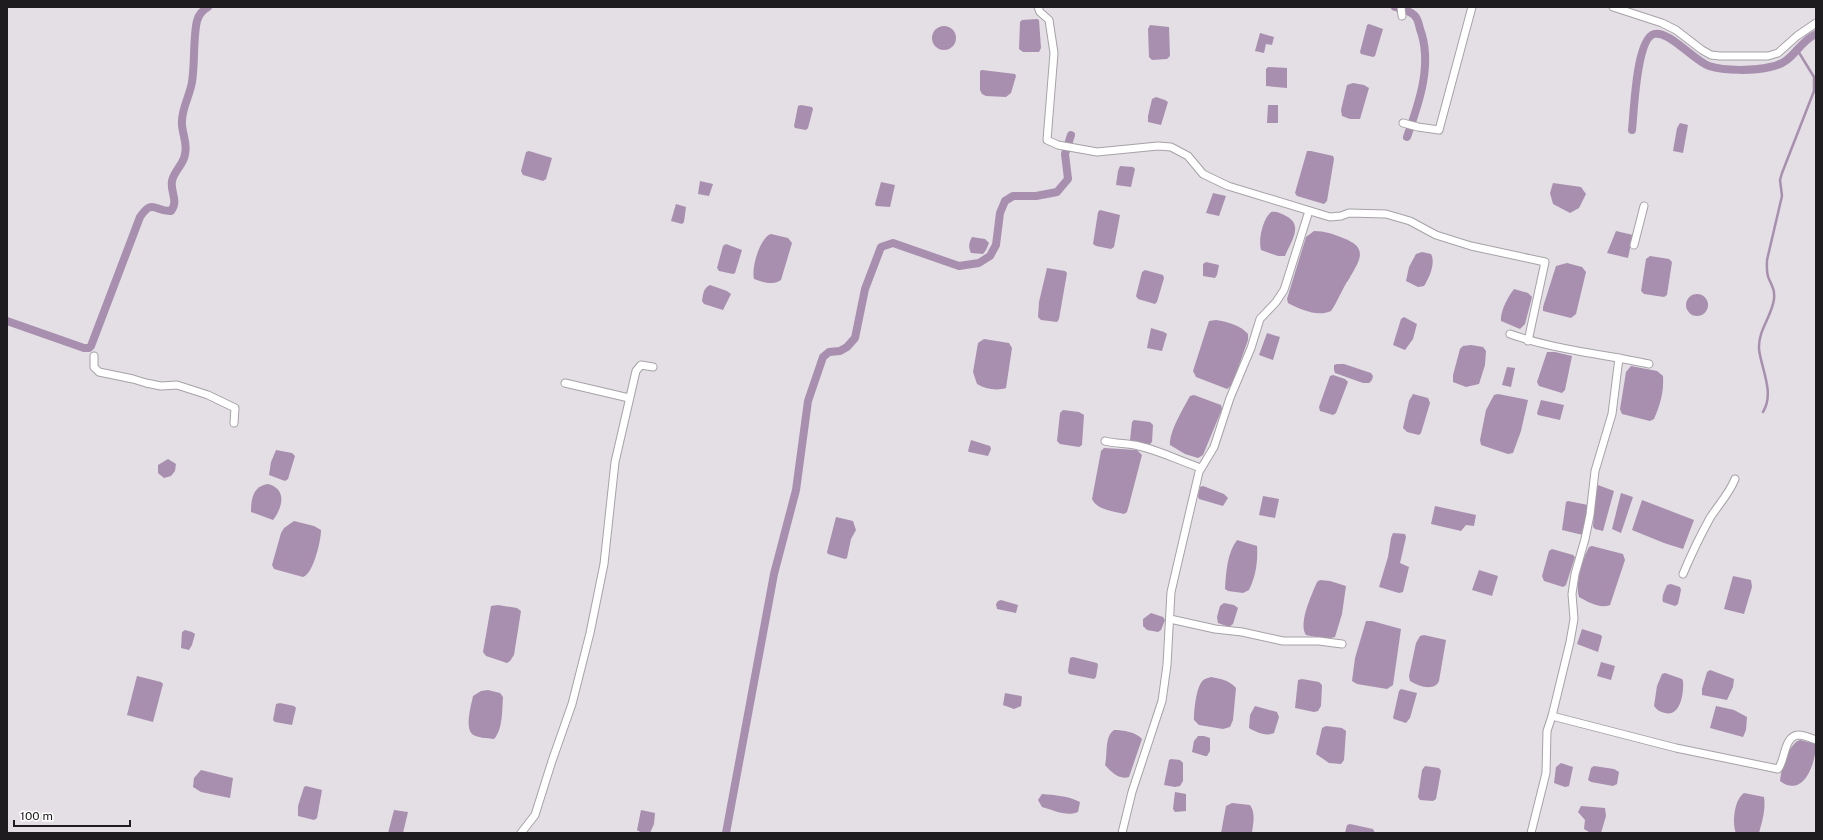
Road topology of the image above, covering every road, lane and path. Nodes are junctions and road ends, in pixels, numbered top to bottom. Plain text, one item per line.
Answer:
1 (1038, 7) edge
2 (1401, 7) edge
3 (1472, 7) edge
4 (1613, 7) edge
5 (1402, 16) dead end
6 (1816, 23) edge
7 (1403, 123) dead end
8 (1644, 206) dead end
9 (1309, 211) junction
10 (1634, 245) dead end
11 (1510, 334) dead end
12 (1528, 341) junction
13 (94, 356) dead end
14 (1619, 358) junction
15 (1649, 364) dead end
16 (653, 367) dead end
17 (565, 384) dead end
18 (629, 398) junction
19 (234, 423) dead end
20 (1105, 441) dead end
21 (1201, 468) junction
22 (1735, 479) dead end
23 (1682, 574) dead end
24 (1170, 619) junction
25 (1342, 644) dead end
26 (1552, 716) junction
27 (1816, 740) edge
28 (521, 833) edge
29 (1122, 833) edge
30 (1531, 833) edge

1 - 9 street
2 - 5 street
3 - 7 street
4 - 6 street
8 - 10 street
9 - 12 street
9 - 21 street
11 - 12 street
12 - 14 street
13 - 19 street
14 - 15 street
14 - 26 street
16 - 18 street
17 - 18 street
18 - 28 street
20 - 21 street
21 - 24 street
22 - 23 street
24 - 25 street
24 - 29 street
26 - 27 street
26 - 30 street

